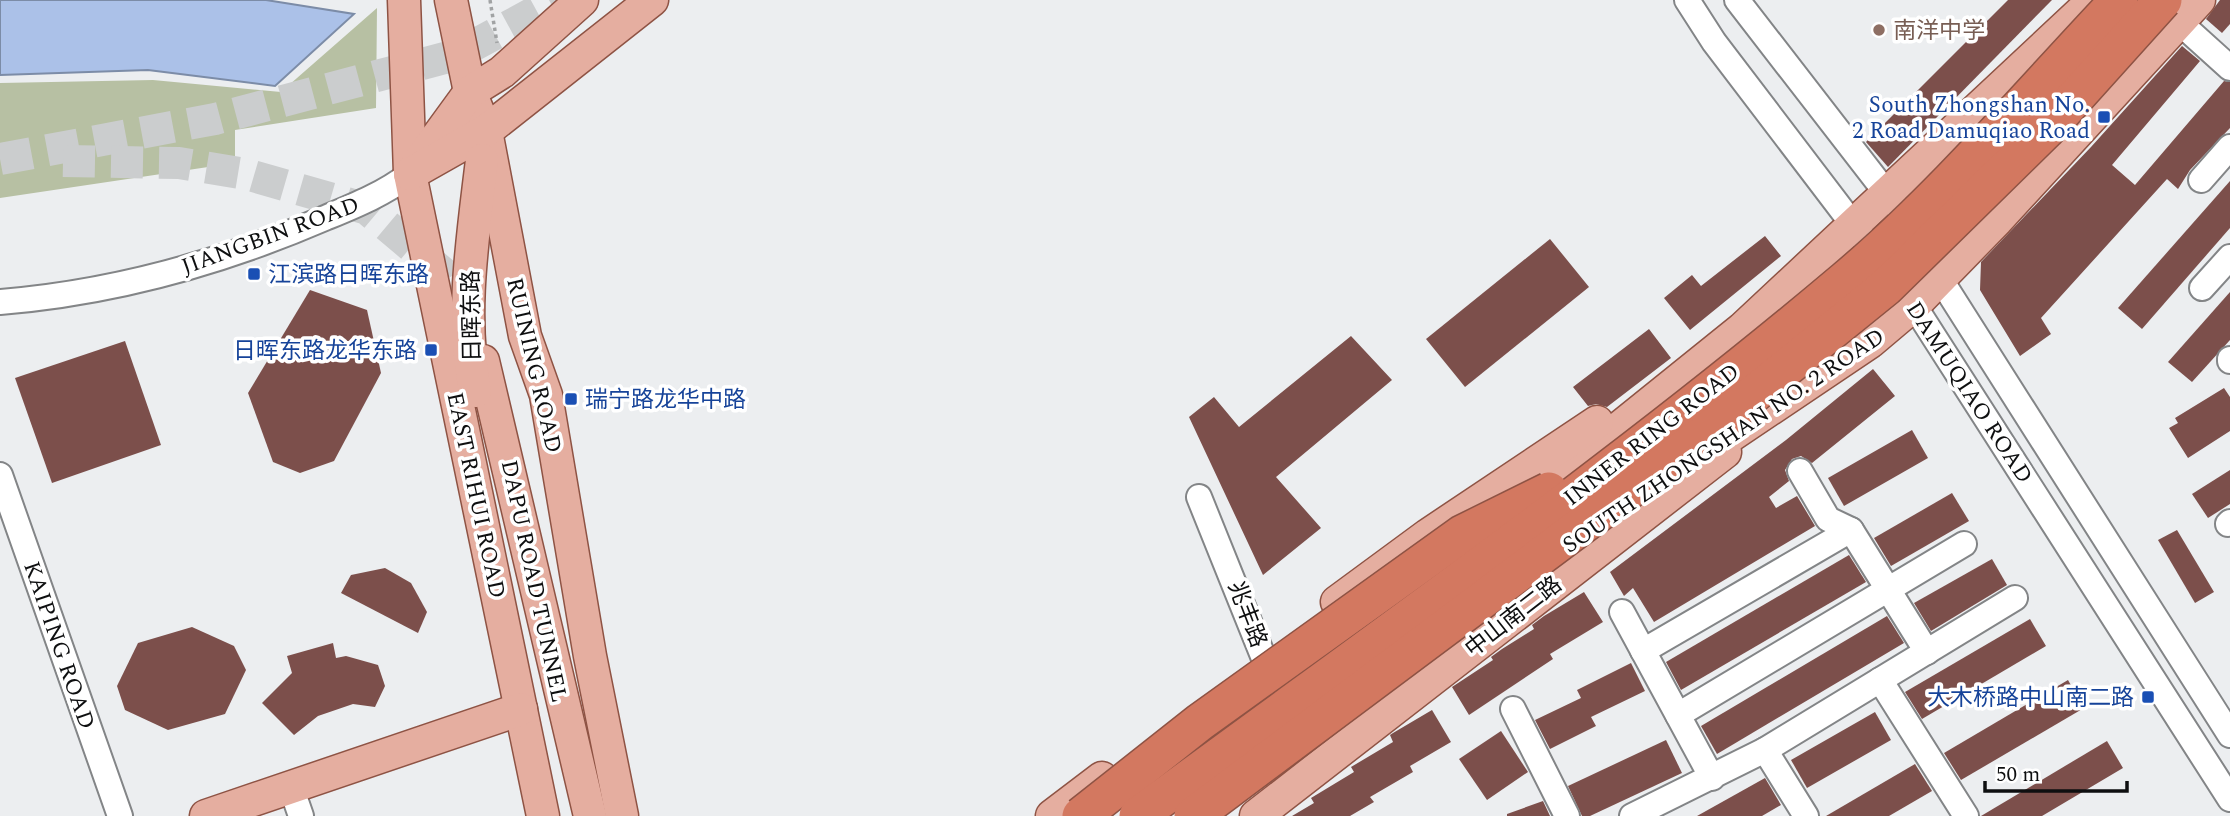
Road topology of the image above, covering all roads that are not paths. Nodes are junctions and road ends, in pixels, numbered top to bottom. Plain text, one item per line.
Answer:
1 (404, 0) edge
2 (451, 0) edge
3 (582, 0) edge
4 (652, 0) edge
5 (1687, 0) edge
6 (1737, 0) edge
7 (2094, 0) edge
8 (2119, 0) edge
9 (2180, 7) edge
10 (2230, 68) edge
11 (470, 92) junction
12 (486, 131) junction
13 (2230, 147) edge
14 (410, 174) junction
15 (2201, 180) dead end
16 (1889, 192) junction
17 (476, 209) junction
18 (1853, 225) junction
19 (2230, 257) edge
20 (1939, 278) junction
21 (2203, 288) dead end
22 (0, 302) edge
23 (1914, 304) junction
24 (1742, 329) junction
25 (525, 336) junction
26 (1870, 342) junction
27 (480, 347) tunnel mouth
28 (1648, 458) junction
29 (1800, 471) dead end
30 (0, 475) edge
31 (1199, 497) dead end
32 (1851, 530) junction
33 (1964, 544) dead end
34 (1890, 591) junction
35 (2015, 598) dead end
36 (1622, 612) dead end
37 (1643, 651) junction
38 (1927, 652) junction
39 (1263, 656) junction
40 (1880, 680) junction
41 (1281, 689) junction
42 (522, 709) junction
43 (1513, 709) dead end
44 (1678, 715) junction
45 (1302, 729) junction
46 (2230, 736) edge
47 (1765, 750) junction
48 (1712, 778) junction
49 (2230, 799) edge
50 (296, 802) edge
51 (120, 816) edge
52 (206, 816) edge
53 (544, 816) edge
54 (590, 816) edge
55 (622, 816) edge
56 (1052, 816) edge
57 (1081, 816) edge
58 (1105, 816) edge
59 (1138, 816) edge
60 (1192, 816) edge
61 (1227, 816) edge
62 (1256, 816) edge
63 (1567, 816) edge
64 (1632, 816) edge
65 (1806, 816) edge
66 (1966, 816) edge

1 - 14 main road
2 - 11 main road, RUINING ROAD
3 - 11 main road
4 - 12 main road
5 - 18 street, DAMUQIAO ROAD
6 - 16 street, DAMUQIAO ROAD
7 - 16 main road
8 - 28 highway, INNER RING ROAD, bridge
9 - 10 street
9 - 20 main road, SOUTH ZHONGSHAN NO. 2 ROAD
9 - 28 highway, INNER RING ROAD, bridge
11 - 12 main road, RUINING ROAD
11 - 14 main road
12 - 14 main road
12 - 17 main road, 日晖东路
12 - 25 main road, RUINING ROAD
13 - 15 street
14 - 22 street, JIANGBIN ROAD
14 - 42 main road, EAST RIHUI ROAD
16 - 18 main road
16 - 20 street, DAMUQIAO ROAD
17 - 25 main road, 日晖东路
17 - 42 main road, 日晖东路
18 - 23 street, DAMUQIAO ROAD
18 - 24 main road
19 - 21 street
20 - 23 main road, SOUTH ZHONGSHAN NO. 2 ROAD
20 - 46 street, DAMUQIAO ROAD
23 - 26 main road, SOUTH ZHONGSHAN NO. 2 ROAD
23 - 49 street, DAMUQIAO ROAD
24 - 39 main road
24 - 41 main road
25 - 55 main road, RUINING ROAD
26 - 45 main road, SOUTH ZHONGSHAN NO. 2 ROAD
26 - 62 main road, 中山南二路
27 - 54 main road, DAPU ROAD TUNNEL
28 - 57 highway, bridge
28 - 59 highway, INNER RING ROAD, bridge
28 - 60 highway, INNER RING ROAD, bridge
28 - 61 highway, bridge
29 - 32 street
30 - 51 street, KAIPING ROAD
31 - 39 street, 兆丰路
32 - 34 street
32 - 37 street
33 - 34 street
34 - 38 street
34 - 44 street
35 - 38 street
36 - 37 street
37 - 44 street
38 - 40 street
39 - 41 street, 兆丰路
39 - 56 main road
40 - 47 street
40 - 66 street
41 - 45 street, 兆丰路
41 - 58 main road
42 - 50 main road
42 - 53 main road, EAST RIHUI ROAD
43 - 63 street
44 - 48 street
45 - 60 main road, SOUTH ZHONGSHAN NO. 2 ROAD
47 - 48 street
47 - 65 street
48 - 64 street
50 - 52 main road

